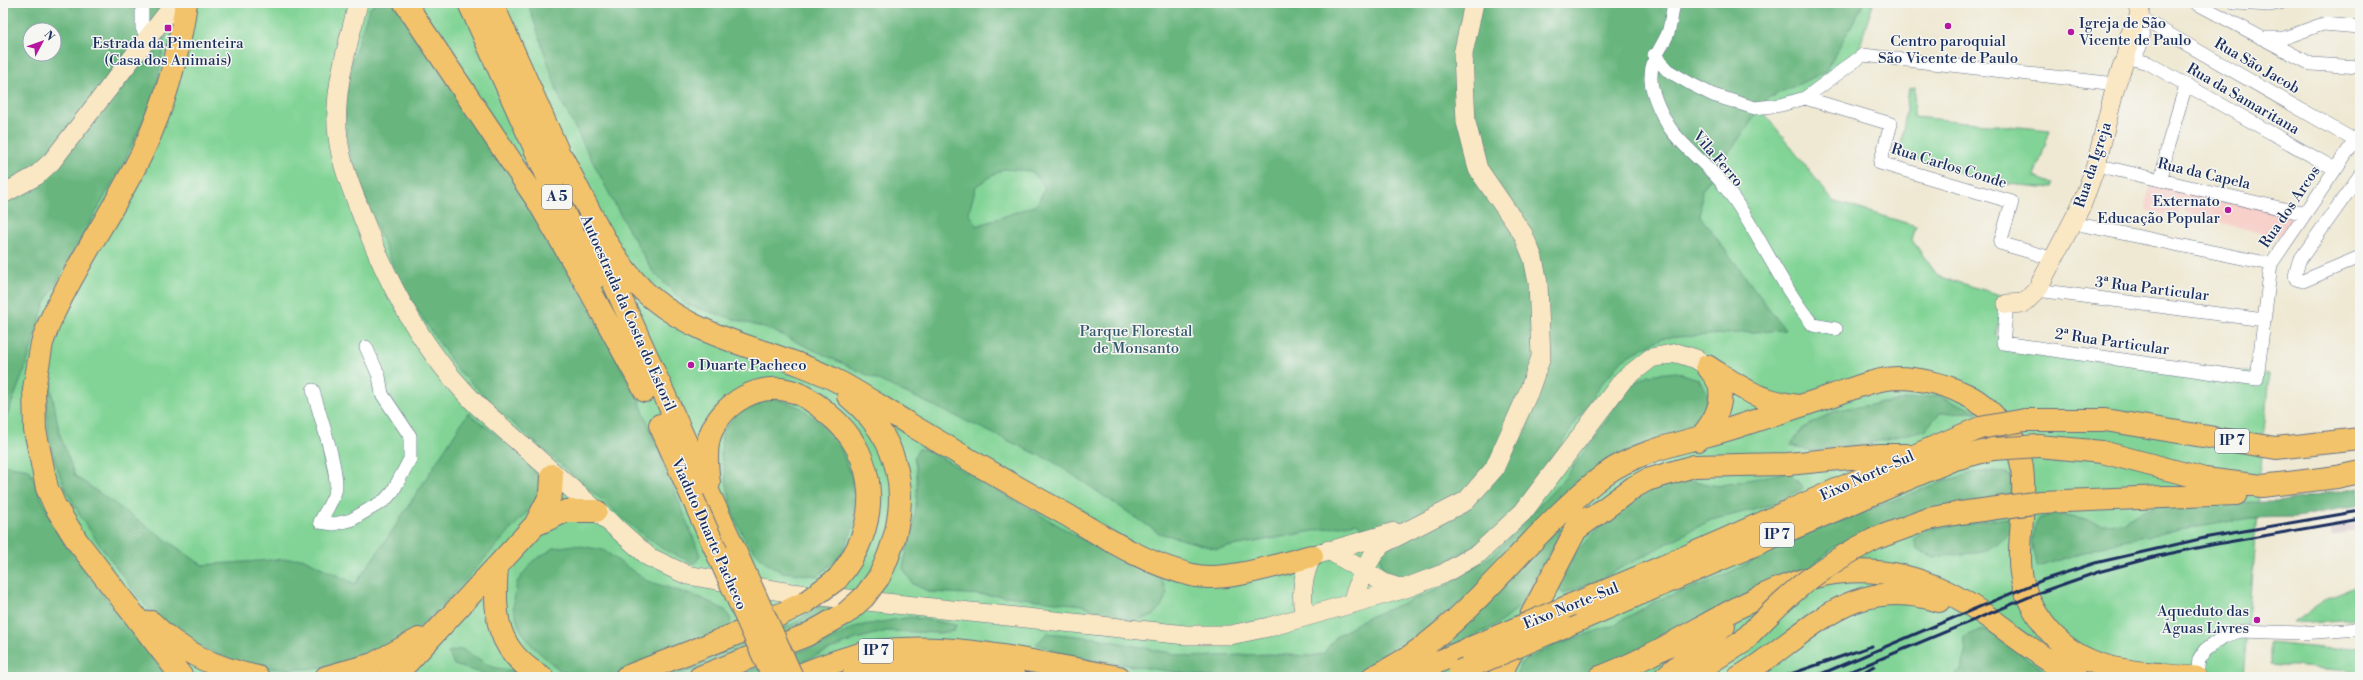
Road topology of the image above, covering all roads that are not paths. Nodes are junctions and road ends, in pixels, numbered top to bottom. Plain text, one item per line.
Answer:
1 (142, 3) edge
2 (175, 3) edge
3 (186, 3) edge
4 (358, 3) edge
5 (405, 3) edge
6 (469, 3) edge
7 (492, 3) edge
8 (1474, 3) edge
9 (1674, 3) edge
10 (2196, 3) edge
11 (2234, 3) edge
12 (2280, 3) edge
13 (2140, 10) edge
14 (2360, 27) edge
15 (148, 38) junction
16 (2260, 38) junction
17 (1654, 55) junction
18 (2130, 57) junction
19 (2360, 67) edge
20 (2116, 84) junction
21 (2186, 85) junction
22 (1805, 98) junction
23 (2358, 138) edge
24 (563, 159) junction
25 (2096, 165) junction
26 (2335, 170) junction
27 (2360, 175) edge
28 (2161, 180) junction
29 (3, 194) edge
30 (2305, 214) junction
31 (2073, 223) junction
32 (2360, 257) edge
33 (2054, 259) junction
34 (2271, 264) junction
35 (2037, 290) junction
36 (2007, 304) joint
37 (2264, 320) junction
38 (1836, 329) dead end
39 (366, 347) dead end
40 (788, 361) junction
41 (1707, 366) junction
42 (2257, 379) joint
43 (313, 390) dead end
44 (645, 391) junction
45 (1800, 406) junction
46 (677, 426) joint
47 (2360, 439) edge
48 (1698, 440) junction
49 (1656, 450) junction
50 (1914, 455) junction
51 (44, 468) junction
52 (2360, 472) edge
53 (552, 474) junction
54 (2337, 477) junction
55 (707, 502) junction
56 (596, 511) junction
57 (535, 524) junction
58 (1424, 524) junction
59 (1574, 531) junction
60 (1320, 553) junction
61 (496, 567) junction
62 (1364, 570) junction
63 (1403, 589) junction
64 (1767, 592) junction
65 (1351, 604) junction
66 (451, 616) junction
67 (1304, 616) junction
68 (2360, 629) edge
69 (1743, 641) junction
70 (2025, 644) junction
71 (1454, 674) edge
72 (2159, 674) joint
73 (182, 677) edge
74 (258, 677) edge
75 (326, 677) edge
76 (392, 677) edge
77 (542, 677) edge
78 (626, 677) edge
79 (700, 677) edge
80 (773, 677) edge
81 (792, 677) edge
82 (795, 677) edge
83 (853, 677) edge
84 (1015, 677) edge
85 (1119, 677) edge
86 (1373, 677) edge
87 (1403, 677) edge
88 (1499, 677) edge
89 (1600, 677) edge
90 (1665, 677) edge
91 (1688, 677) edge
92 (1706, 677) edge
93 (1739, 677) edge
94 (2076, 677) edge
95 (2196, 677) edge

1 - 15 street
2 - 15 main road
3 - 51 highway
4 - 53 main road
5 - 44 highway
6 - 44 highway, Autoestrada da Costa do Estoril / A 5
7 - 24 highway, Autoestrada da Costa do Estoril / A 5
8 - 58 main road
9 - 17 street, Vila Ferro
10 - 16 street
11 - 12 street
13 - 18 main road, Rua da Igreja
13 - 23 street, Rua São Jacob
14 - 16 street
15 - 29 main road
16 - 19 street
17 - 22 street
17 - 38 street, Vila Ferro
18 - 20 main road, Rua da Igreja
18 - 21 street, Rua da Samaritana
20 - 22 street
20 - 25 main road, Rua da Igreja
21 - 26 street, Rua da Samaritana
21 - 28 street
22 - 33 street, Rua Carlos Conde
23 - 26 street, Rua dos Arcos
24 - 40 highway
24 - 46 highway, Autoestrada da Costa do Estoril / A 5
25 - 28 street, Rua da Capela
25 - 31 main road, Rua da Igreja
26 - 30 street, Rua dos Arcos
27 - 32 street
28 - 30 street, Rua da Capela
30 - 34 street, Rua dos Arcos
31 - 33 main road, Rua da Igreja
31 - 34 street
33 - 35 main road, Rua da Igreja
34 - 37 street, Rua dos Arcos
35 - 36 main road, Rua da Igreja
35 - 37 street, 3ª Rua Particular
36 - 42 street, 2ª Rua Particular
37 - 42 street, Rua dos Arcos
39 - 43 street
40 - 60 highway
40 - 79 highway, bridge
41 - 45 highway
41 - 48 highway
41 - 63 main road
44 - 55 highway, Viaduto Duarte Pacheco
45 - 48 highway
45 - 72 highway
46 - 55 highway, Viaduto Duarte Pacheco
47 - 50 highway, Eixo Norte-Sul / IP 7, bridge
48 - 49 highway
49 - 59 highway
49 - 86 highway
50 - 59 highway
50 - 87 highway, Eixo Norte-Sul / IP 7, bridge
51 - 73 highway
51 - 74 highway
52 - 54 highway, Eixo Norte-Sul / IP 7
53 - 56 main road
53 - 57 highway
54 - 69 highway, bridge
54 - 71 highway, Eixo Norte-Sul / IP 7, bridge
55 - 78 highway, bridge
55 - 80 highway, Viaduto Duarte Pacheco, bridge
55 - 81 highway, Viaduto Duarte Pacheco, bridge
56 - 57 highway
56 - 67 main road
57 - 61 highway
58 - 60 main road
58 - 62 main road
59 - 88 highway
60 - 62 main road
60 - 67 main road
61 - 66 highway
61 - 77 highway
62 - 63 main road
62 - 65 main road
63 - 65 main road
64 - 70 highway
64 - 89 highway
64 - 90 highway
65 - 67 main road
66 - 75 highway
66 - 76 highway
68 - 95 street
69 - 91 highway
69 - 92 highway
70 - 93 highway
70 - 94 highway
72 - 95 main road
82 - 85 highway, IP 7
83 - 84 highway, IP 7

